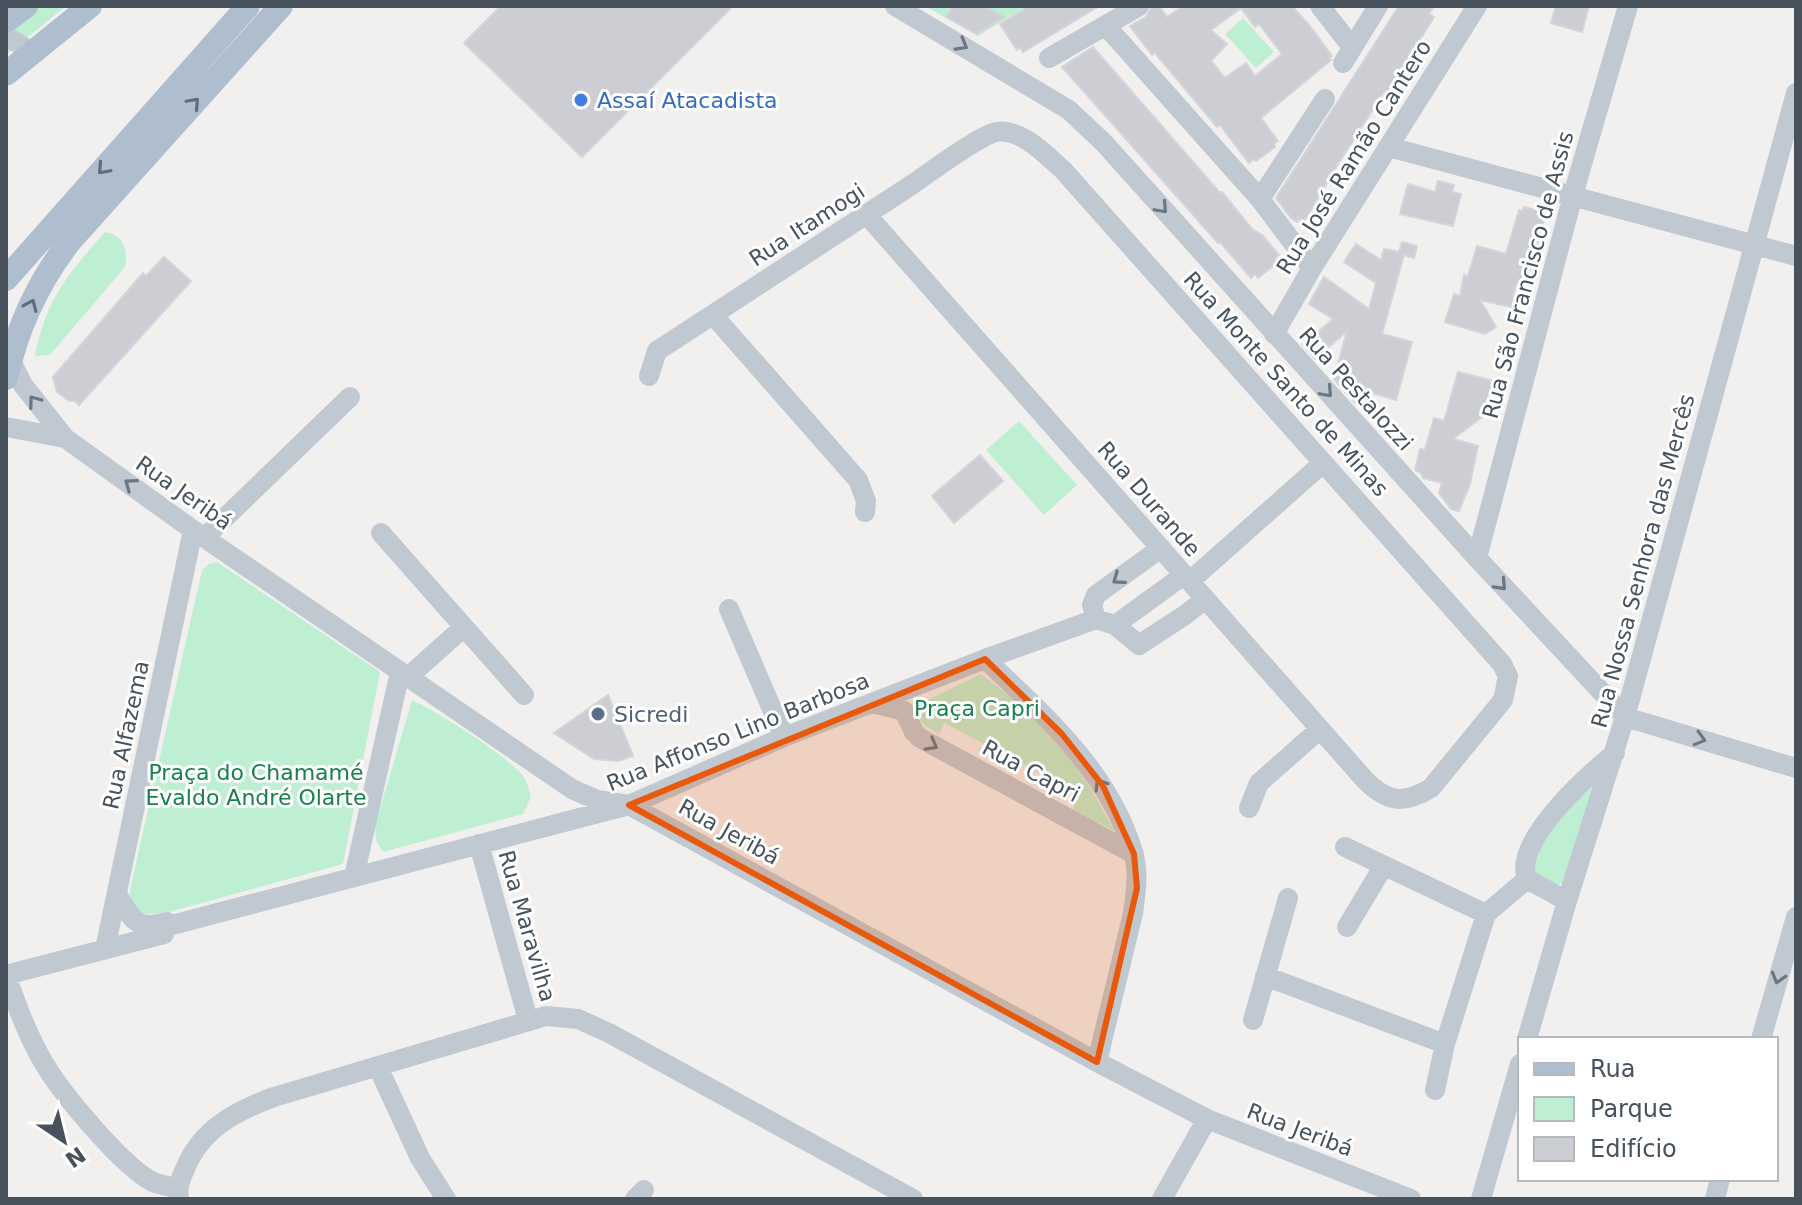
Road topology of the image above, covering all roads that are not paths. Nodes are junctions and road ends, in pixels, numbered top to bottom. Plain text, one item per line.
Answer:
1 (26, 6) edge
2 (90, 6) edge
3 (248, 6) edge
4 (281, 6) edge
5 (895, 6) edge
6 (1139, 6) edge
7 (1320, 6) edge
8 (1378, 6) edge
9 (1477, 6) edge
10 (1628, 6) edge
11 (6, 21) edge
12 (1106, 26) junction
13 (6, 36) edge
14 (32, 52) junction
15 (1049, 58) dead end
16 (6, 74) edge
17 (1796, 93) edge
18 (1325, 99) dead end
19 (1007, 132) joint
20 (1389, 147) junction
21 (1573, 195) junction
22 (1260, 199) junction
23 (866, 214) junction
24 (1754, 245) junction
25 (29, 252) junction
26 (1796, 256) edge
27 (6, 268) edge
28 (1312, 268) junction
29 (6, 279) edge
30 (713, 315) junction
31 (1274, 334) junction
32 (8, 369) edge
33 (649, 376) dead end
34 (350, 397) dead end
35 (6, 427) edge
36 (65, 438) junction
37 (1323, 463) junction
38 (865, 512) dead end
39 (381, 533) dead end
40 (199, 534) junction
41 (1161, 548) junction
42 (1477, 558) junction
43 (1187, 578) junction
44 (1205, 599) junction
45 (729, 609) dead end
46 (1098, 623) junction
47 (464, 627) junction
48 (985, 659) junction
49 (404, 674) junction
50 (524, 695) dead end
51 (873, 703) junction
52 (1625, 717) junction
53 (1320, 729) junction
54 (784, 737) junction
55 (1615, 753) junction
56 (1796, 768) edge
57 (1405, 798) joint
58 (629, 805) junction
59 (1249, 808) dead end
60 (479, 844) junction
61 (1345, 847) dead end
62 (1134, 854) junction
63 (1383, 867) junction
64 (354, 877) junction
65 (1527, 879) junction
66 (117, 894) junction
67 (1288, 898) dead end
68 (1567, 901) junction
69 (1486, 914) junction
70 (1796, 917) edge
71 (172, 925) junction
72 (1347, 927) dead end
73 (105, 949) junction
74 (6, 975) edge
75 (1265, 976) junction
76 (528, 1020) junction
77 (1253, 1020) dead end
78 (1528, 1037) edge
79 (1762, 1037) edge
80 (1445, 1044) junction
81 (1097, 1062) junction
82 (378, 1067) junction
83 (1518, 1071) edge
84 (1435, 1090) dead end
85 (1207, 1119) junction
86 (178, 1194) edge
87 (446, 1199) edge
88 (913, 1199) edge
89 (1162, 1199) edge
90 (1411, 1199) edge
91 (1481, 1199) edge

1 - 11 main road
2 - 14 main road
3 -> 25 main road
32 -> 4 main road
5 -> 31 street, Rua Pestalozzi
6 - 12 street
7 - 8 street
9 - 20 street, Rua José Ramão Cantero
10 - 21 street, Rua São Francisco de Assis
12 - 15 street
12 - 22 street
13 - 14 street
14 - 16 main road
17 - 24 street, Rua Nossa Senhora das Mercês
18 - 22 street
19 - 23 street, Rua Itamogi
19 - 37 street, Rua Monte Santo de Minas
20 - 21 street
20 - 28 street, Rua José Ramão Cantero
21 - 24 street
21 - 42 street, Rua São Francisco de Assis
22 - 28 street
23 - 30 street, Rua Itamogi
23 - 41 street, Rua Durande
24 - 26 street
24 - 52 street, Rua Nossa Senhora das Mercês
25 - 27 street
25 - 29 main road
28 - 31 street, Rua José Ramão Cantero
30 - 33 street, Rua Itamogi
30 - 38 street
31 -> 42 street, Rua Pestalozzi
36 -> 32 street
34 - 40 street
35 - 36 street
40 -> 36 street, Rua Jeribá
37 - 43 street, Rua Affonso Lino Barbosa
37 - 57 street, Rua Monte Santo de Minas
39 - 47 street
40 - 49 street, Rua Jeribá
40 - 66 street, Rua Alfazema
41 - 43 street, Rua Durande
41 -> 46 street
42 -> 52 street, Rua Pestalozzi
43 - 44 street, Rua Durande
43 - 46 street, Rua Affonso Lino Barbosa
44 - 46 street
44 - 53 street, Rua Durande
45 - 54 street
46 - 48 street, Rua Affonso Lino Barbosa
47 - 49 street
47 - 50 street
48 - 51 street, Rua Affonso Lino Barbosa
62 -> 48 street, Rua Capri
49 - 58 street, Rua Jeribá
49 - 64 street
51 - 54 street, Rua Affonso Lino Barbosa
51 -> 62 street, Rua Capri
52 - 55 street, Rua Nossa Senhora das Mercês
52 -> 56 street
53 - 57 street, Rua Durande
53 - 59 street
54 - 58 street, Rua Affonso Lino Barbosa
55 - 65 street
55 - 68 street, Rua Nossa Senhora das Mercês
58 - 60 street, Rua Affonso Lino Barbosa
58 - 81 street, Rua Jeribá
60 - 64 street, Rua Affonso Lino Barbosa
60 - 76 street, Rua Maravilha
61 - 63 street
62 - 81 street, Rua Capri
63 - 69 street
63 - 72 street
64 - 71 street, Rua Affonso Lino Barbosa
65 - 68 street
65 - 69 street
66 - 71 street, Rua Affonso Lino Barbosa
66 - 73 street, Rua Alfazema
67 - 75 street
68 - 78 street, Rua Nossa Senhora das Mercês
69 - 80 street
70 -> 79 street
71 - 73 street, Rua Affonso Lino Barbosa
73 - 74 street, Rua Affonso Lino Barbosa
74 - 86 street
75 - 77 street
75 - 80 street
76 - 82 street
76 - 88 street
80 - 84 street
81 - 85 street, Rua Jeribá
82 - 86 street
82 - 87 street
83 - 91 street
85 - 89 street
85 - 90 street, Rua Jeribá

